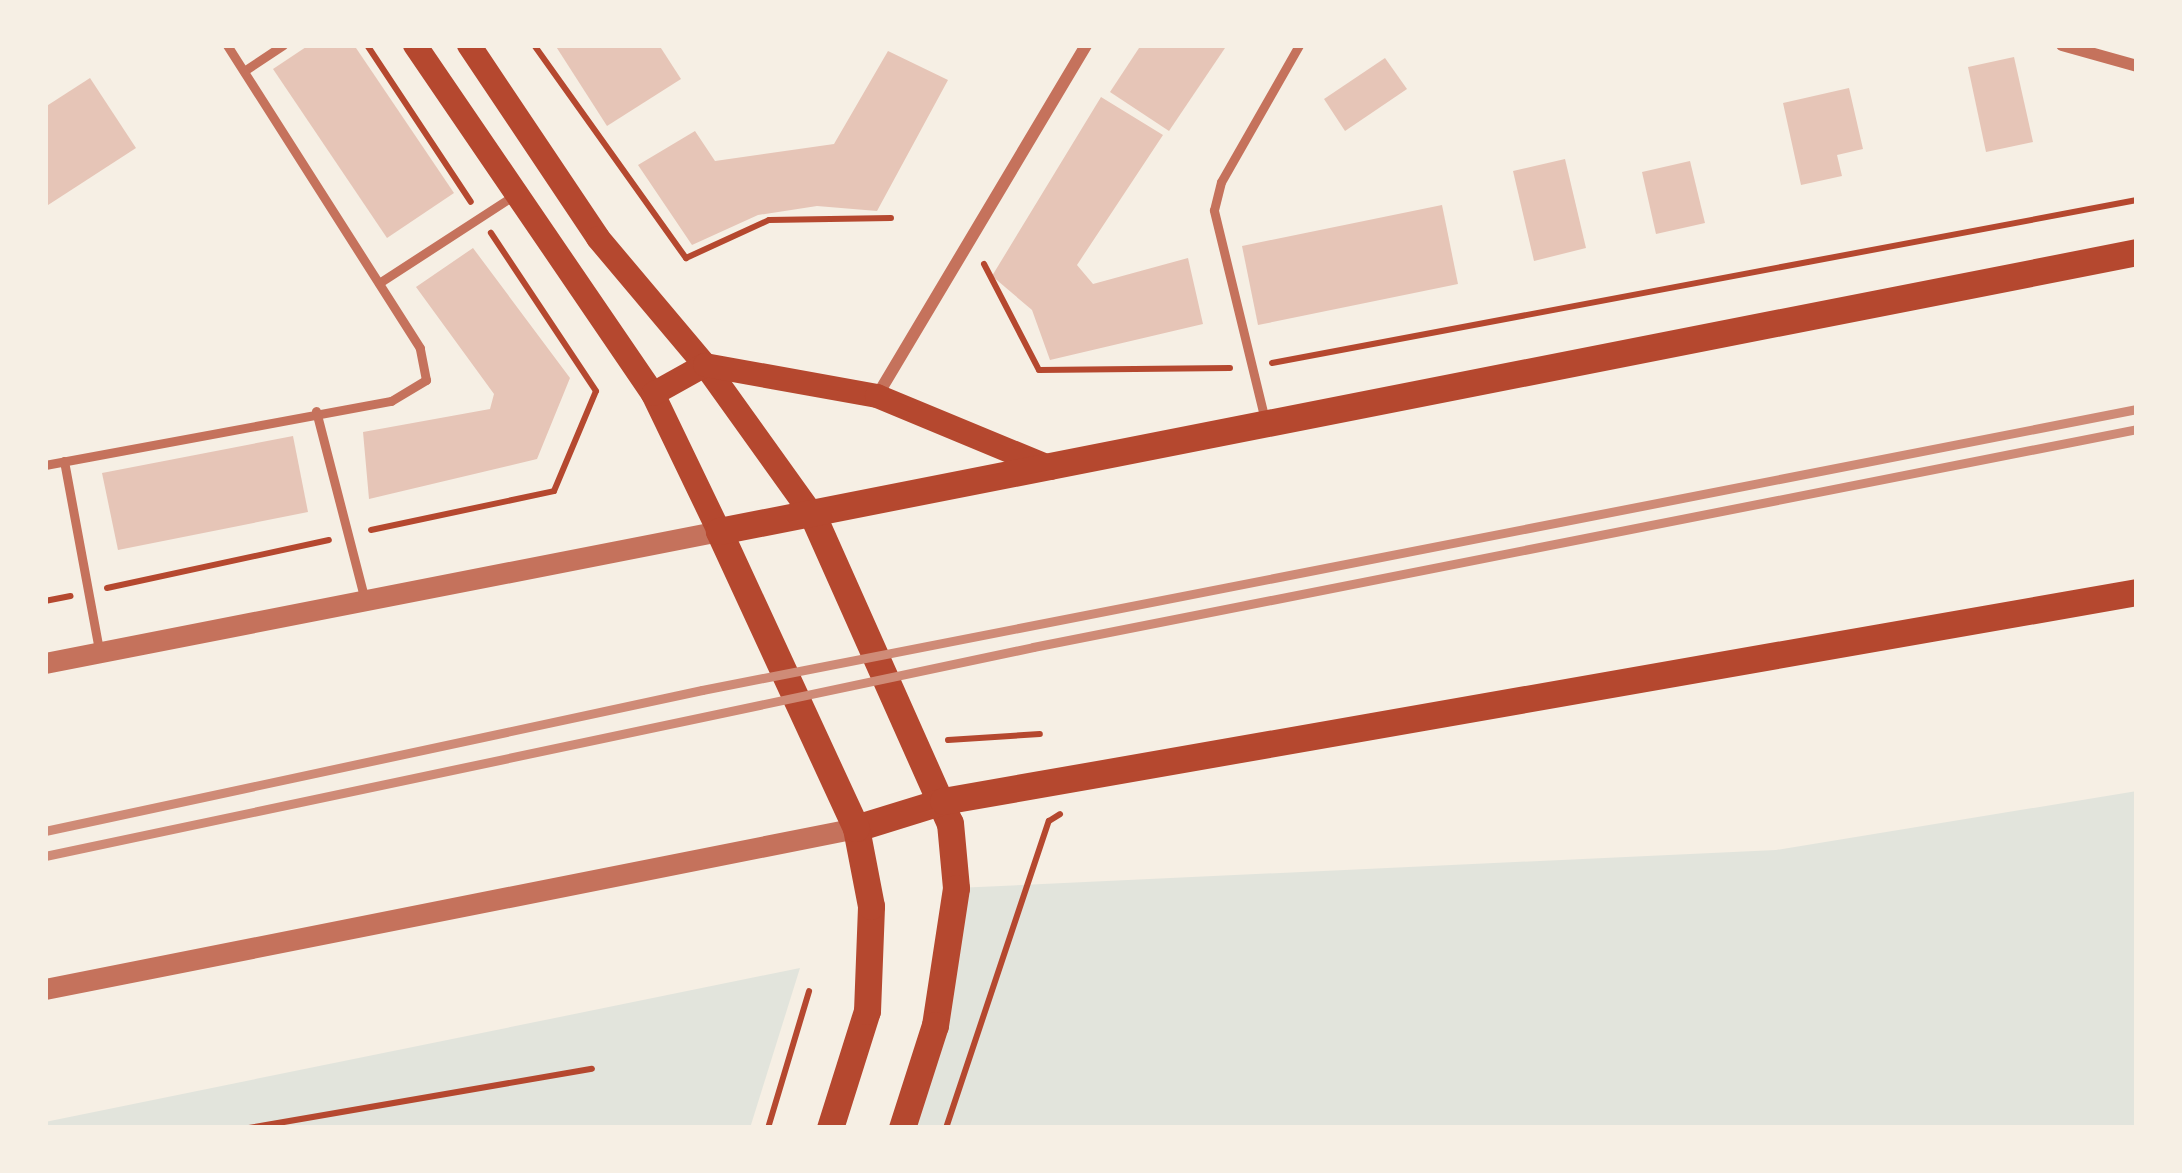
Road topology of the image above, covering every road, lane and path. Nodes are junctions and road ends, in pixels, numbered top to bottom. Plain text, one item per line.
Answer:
1 (227, 45) edge
2 (283, 45) edge
3 (367, 45) edge
4 (415, 45) edge
5 (469, 45) edge
6 (534, 45) edge
7 (1086, 45) edge
8 (1299, 45) edge
9 (2062, 45) edge
10 (2137, 66) edge
11 (244, 71) junction
12 (516, 194) junction
13 (2137, 200) edge
14 (480, 217) junction
15 (891, 218) dead end
16 (994, 241) dead end
17 (2137, 252) edge
18 (380, 283) junction
19 (705, 364) junction
20 (1250, 368) junction
21 (652, 394) junction
22 (877, 396) junction
23 (316, 411) junction
24 (1267, 425) junction
25 (64, 461) junction
26 (45, 465) edge
27 (1051, 468) junction
28 (813, 516) junction
29 (719, 531) junction
30 (348, 536) junction
31 (88, 592) junction
32 (2137, 592) edge
33 (364, 600) junction
34 (45, 601) edge
35 (99, 652) junction
36 (45, 663) edge
37 (934, 733) dead end
38 (1040, 734) dead end
39 (943, 801) junction
40 (1049, 821) dead end
41 (856, 828) junction
42 (45, 989) edge
43 (809, 991) dead end
44 (592, 1070) dead end
45 (249, 1128) edge
46 (768, 1128) edge
47 (830, 1128) edge
48 (902, 1128) edge
49 (946, 1128) edge

1 - 11 lane
2 - 11 lane
3 - 14 path
4 - 12 main road
5 - 19 main road
6 - 15 path
7 - 22 street
8 - 20 lane
9 - 10 street
11 - 18 lane
12 - 14 lane
12 - 21 main road
13 - 20 path
14 - 18 lane
14 - 30 path
16 - 20 path
17 - 24 main road
18 - 23 lane
19 - 21 main road
19 - 22 main road
19 - 28 main road
20 - 24 lane
21 - 29 main road
22 - 27 main road
23 - 25 lane
23 - 30 lane
24 - 27 main road
25 - 26 lane
25 - 31 lane
27 - 28 main road
28 - 29 main road
28 - 39 main road
29 - 33 street
29 - 41 main road
30 - 31 path
30 - 33 lane
31 - 34 path
31 - 35 lane
32 - 39 main road
33 - 35 street
35 - 36 street
37 - 38 path
39 - 41 main road
39 - 48 main road
40 - 49 path
41 - 42 street
41 - 47 main road
43 - 46 path
44 - 45 path

